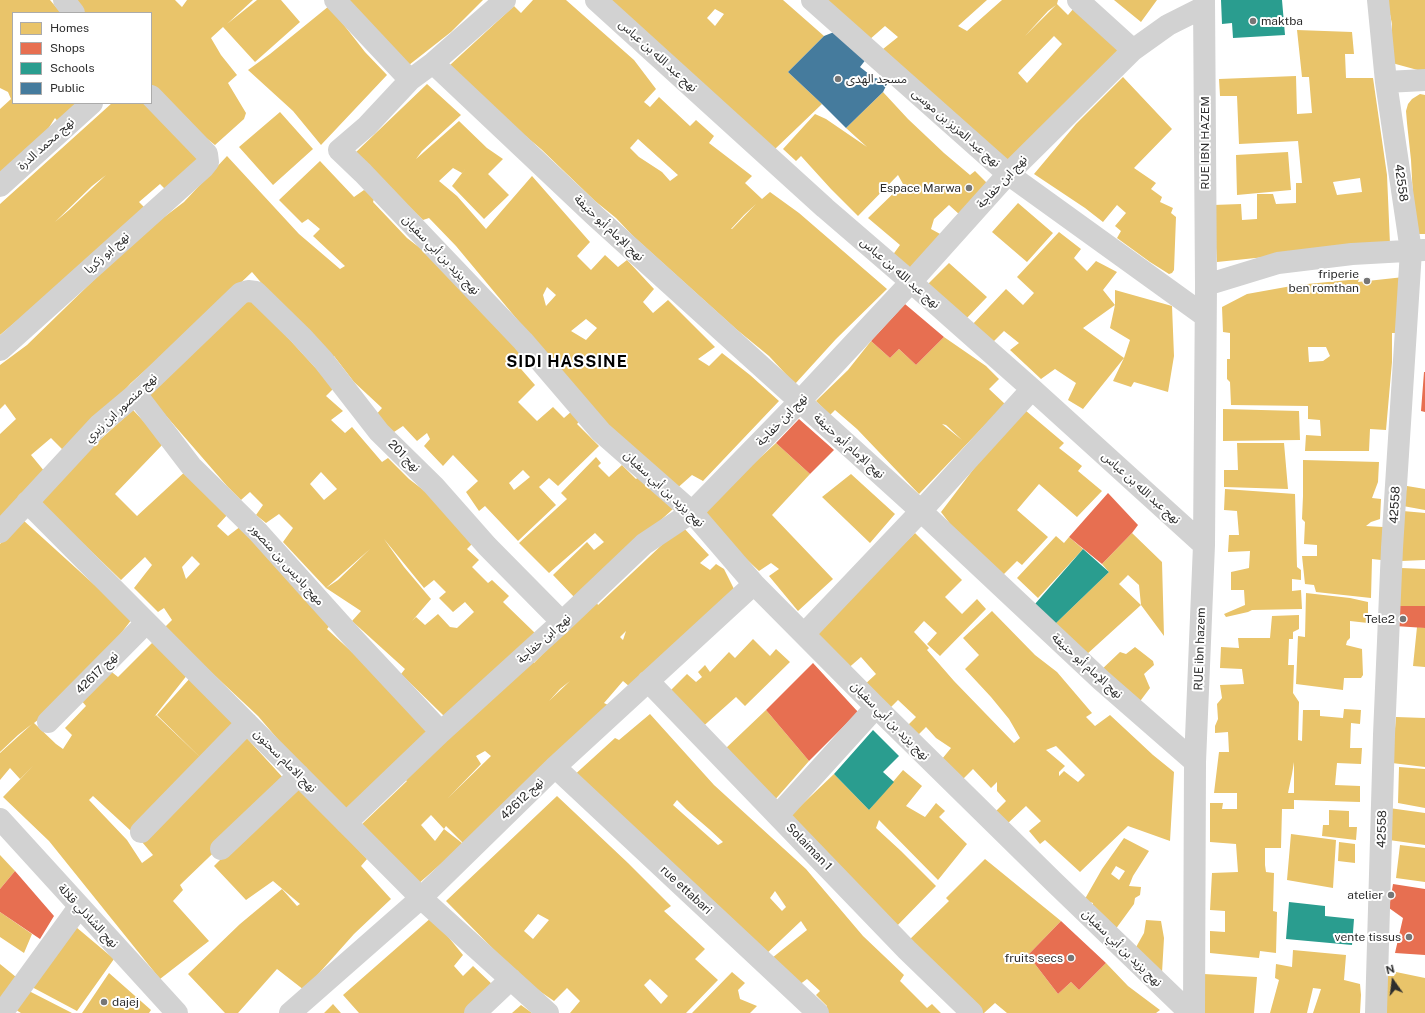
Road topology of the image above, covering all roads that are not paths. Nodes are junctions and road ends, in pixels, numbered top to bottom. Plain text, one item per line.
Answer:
1 (64, 0) edge
2 (335, 0) edge
3 (506, 0) edge
4 (596, 0) edge
5 (812, 0) edge
6 (1078, 0) edge
7 (1378, 0) edge
8 (1204, 4) edge
9 (73, 12) edge
10 (1132, 50) junction
11 (433, 63) junction
12 (410, 80) junction
13 (1425, 80) edge
14 (1386, 82) junction
15 (152, 97) edge
16 (91, 104) edge
17 (1008, 174) junction
18 (0, 186) edge
19 (1418, 250) edge
20 (911, 282) junction
21 (1206, 285) junction
22 (248, 291) joint
23 (1205, 316) junction
24 (0, 350) edge
25 (1032, 389) junction
26 (136, 394) junction
27 (800, 401) junction
28 (27, 502) junction
29 (921, 511) junction
30 (692, 512) junction
31 (0, 532) edge
32 (1204, 545) junction
33 (754, 584) junction
34 (562, 622) junction
35 (146, 623) junction
36 (804, 634) junction
37 (648, 681) junction
38 (876, 707) junction
39 (48, 722) dead end
40 (247, 723) junction
41 (442, 732) junction
42 (1195, 762) junction
43 (555, 767) junction
44 (299, 775) junction
45 (778, 815) junction
46 (0, 820) edge
47 (346, 823) junction
48 (141, 832) dead end
49 (221, 849) dead end
50 (420, 898) junction
51 (79, 907) junction
52 (511, 979) junction
53 (170, 1010) edge
54 (2, 1013) edge
55 (290, 1013) edge
56 (475, 1013) edge
57 (548, 1013) edge
58 (818, 1013) edge
59 (972, 1013) edge
60 (1190, 1013) edge
61 (1194, 1013) edge
62 (1376, 1013) edge

1 - 9 street
2 - 12 street
3 - 11 street, نهج يزيد بن أبي سفيان
4 - 20 street, نهج عبد الله بن عباس
5 - 17 street, نهج عبد العزيز بن موسى
6 - 10 street
7 - 14 street, 42558
8 - 10 street, نهج ابن خفاجة
8 - 21 street, RUE IBN HAZEM
10 - 17 street, نهج ابن خفاجة
11 - 12 street, نهج يزيد بن أبي سفيان
11 - 27 street, نهج الإمام أبو حنيفة
12 - 30 street, نهج يزيد بن أبي سفيان
13 - 14 street
14 - 19 street, 42558
15 - 24 street, نهج ابو زكريا
16 - 18 street, نهج محمد الدرة
17 - 20 street, نهج ابن خفاجة
17 - 23 street, نهج عبد العزيز بن موسى
19 - 21 street
19 - 62 street, 42558
20 - 25 street, نهج عبد الله بن عباس
20 - 27 street, نهج ابن خفاجة
21 - 23 street, RUE ibn hazem
22 - 26 street, نهج منصور ابن زيري
22 - 34 street, نهج 201
23 - 32 street, RUE ibn hazem
25 - 29 street
25 - 32 street, نهج عبد الله بن عباس
26 - 28 street, نهج منصور ابن زيري
26 - 41 street, مهج باديس بن منصور
27 - 29 street, نهج الإمام أبو حنيفة
27 - 30 street, نهج ابن خفاجة
28 - 31 street, نهج منصور ابن زيري
28 - 35 street, نهج الامام سحنون
29 - 36 street
29 - 42 street, نهج الإمام أبو حنيفة
30 - 33 street, نهج يزيد بن أبي سفيان
30 - 34 street, نهج ابن خفاجة
32 - 42 street, RUE ibn hazem
33 - 36 street, نهج يزيد بن أبي سفيان
33 - 37 street, نهج 42612
34 - 41 street, نهج ابن خفاجة
35 - 39 street, نهج 42617
35 - 40 street, نهج الامام سحنون
36 - 38 street, نهج يزيد بن أبي سفيان
37 - 43 street, نهج 42612
37 - 45 street, Solaiman 1
38 - 45 street
38 - 60 street, نهج يزيد بن أبي سفيان
40 - 44 street, نهج الامام سحنون
40 - 48 street
41 - 47 street, نهج ابن خفاجة
42 - 61 street, RUE ibn hazem
43 - 50 street, نهج 42612
43 - 58 street, rue ettabari
44 - 47 street, نهج الامام سحنون
44 - 49 street
45 - 59 street, Solaiman 1
46 - 51 street, نهج الشادلي قلالة
47 - 50 street, نهج الامام سحنون
50 - 52 street, نهج الامام سحنون
50 - 55 street, نهج 42612
51 - 53 street, نهج الشادلي قلالة
51 - 54 street
52 - 56 street
52 - 57 street, نهج الامام سحنون

